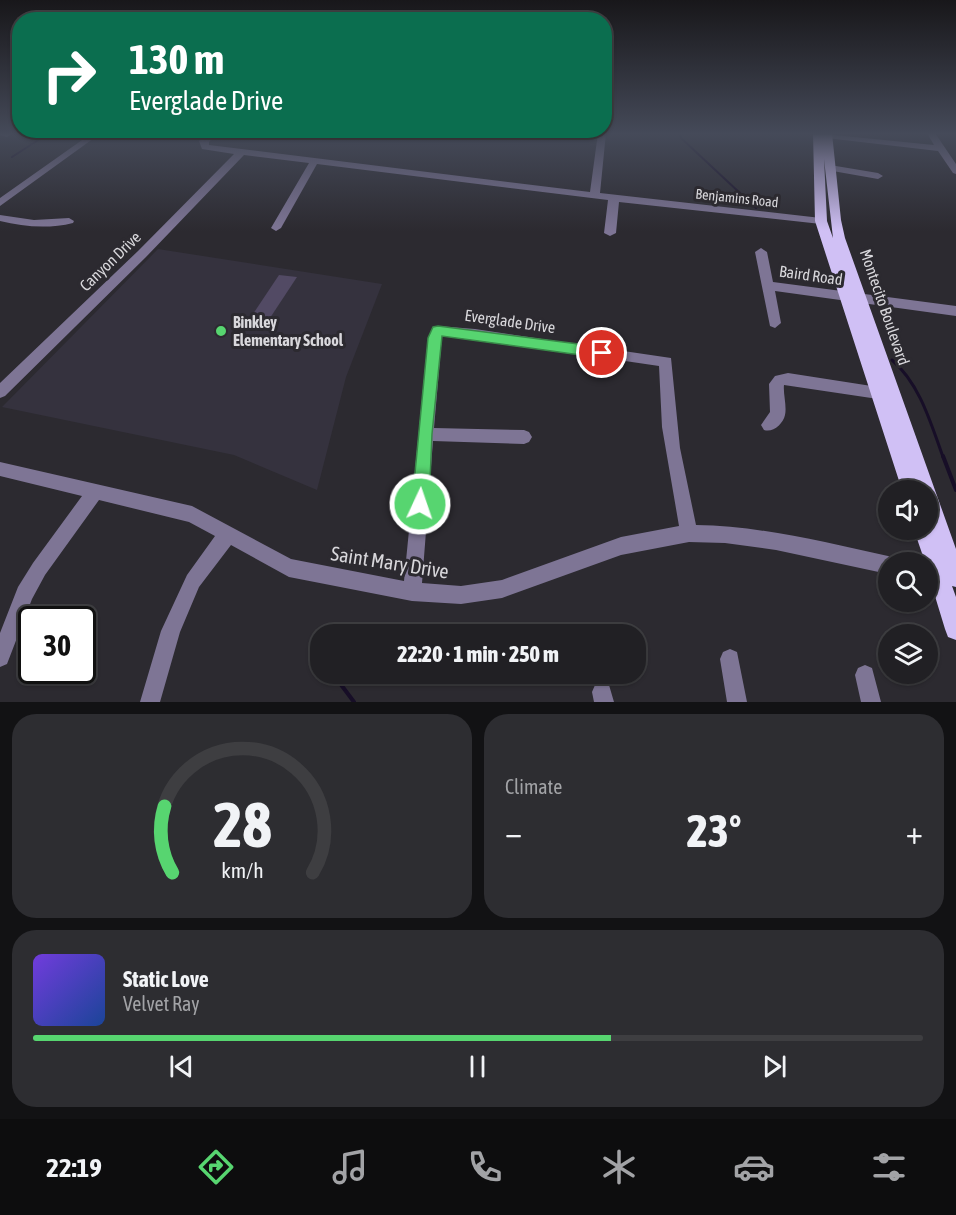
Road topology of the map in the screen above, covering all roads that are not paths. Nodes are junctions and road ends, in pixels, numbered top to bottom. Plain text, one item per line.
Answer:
1 (52, 166) edge
2 (228, 166) edge
3 (312, 166) edge
4 (346, 166) edge
5 (598, 166) edge
6 (822, 166) edge
7 (830, 168) joint
8 (878, 176) dead end
9 (595, 195) junction
10 (614, 197) junction
11 (0, 203) edge
12 (0, 218) edge
13 (69, 221) dead end
14 (821, 221) junction
15 (276, 228) dead end
16 (610, 232) dead end
17 (761, 252) dead end
18 (769, 286) junction
19 (853, 298) junction
20 (956, 311) edge
21 (775, 323) dead end
22 (0, 392) edge
23 (878, 393) junction
24 (769, 424) dead end
25 (425, 434) junction
26 (524, 437) dead end
27 (0, 470) edge
28 (908, 480) edge
29 (922, 480) edge
30 (96, 490) junction
31 (689, 533) junction
32 (228, 534) junction
33 (928, 540) edge
34 (935, 540) edge
35 (878, 563) edge
36 (941, 575) edge
37 (412, 592) junction
38 (956, 629) edge
39 (0, 657) edge
40 (730, 659) dead end
41 (865, 675) dead end
42 (150, 702) edge
43 (737, 702) edge
44 (871, 702) edge

1 - 11 street
2 - 22 street, Canyon Drive
3 - 15 street
4 - 9 street, Benjamins Road
5 - 9 street
6 - 14 main road, Montecito Boulevard
7 - 8 street
7 - 19 main road, Montecito Boulevard
9 - 10 street, Benjamins Road
10 - 14 street, Benjamins Road
10 - 16 street
12 - 13 street
14 - 19 main road, Montecito Boulevard
17 - 18 street
18 - 19 street, Baird Road
18 - 21 street
19 - 20 street, Baird Road
19 - 23 main road, Montecito Boulevard
19 - 29 main road, Montecito Boulevard
23 - 24 street
23 - 28 main road, Montecito Boulevard
25 - 26 street
25 - 31 street, Everglade Drive
25 - 37 street, Everglade Drive
27 - 30 street, Saint Mary Drive
30 - 32 street, Saint Mary Drive
30 - 39 street
31 - 35 street, Saint Mary Drive
31 - 37 street, Saint Mary Drive
32 - 37 street, Saint Mary Drive
32 - 42 street
33 - 36 main road, Montecito Boulevard
34 - 36 main road, Montecito Boulevard
36 - 38 main road, Montecito Boulevard
40 - 43 street
41 - 44 street

